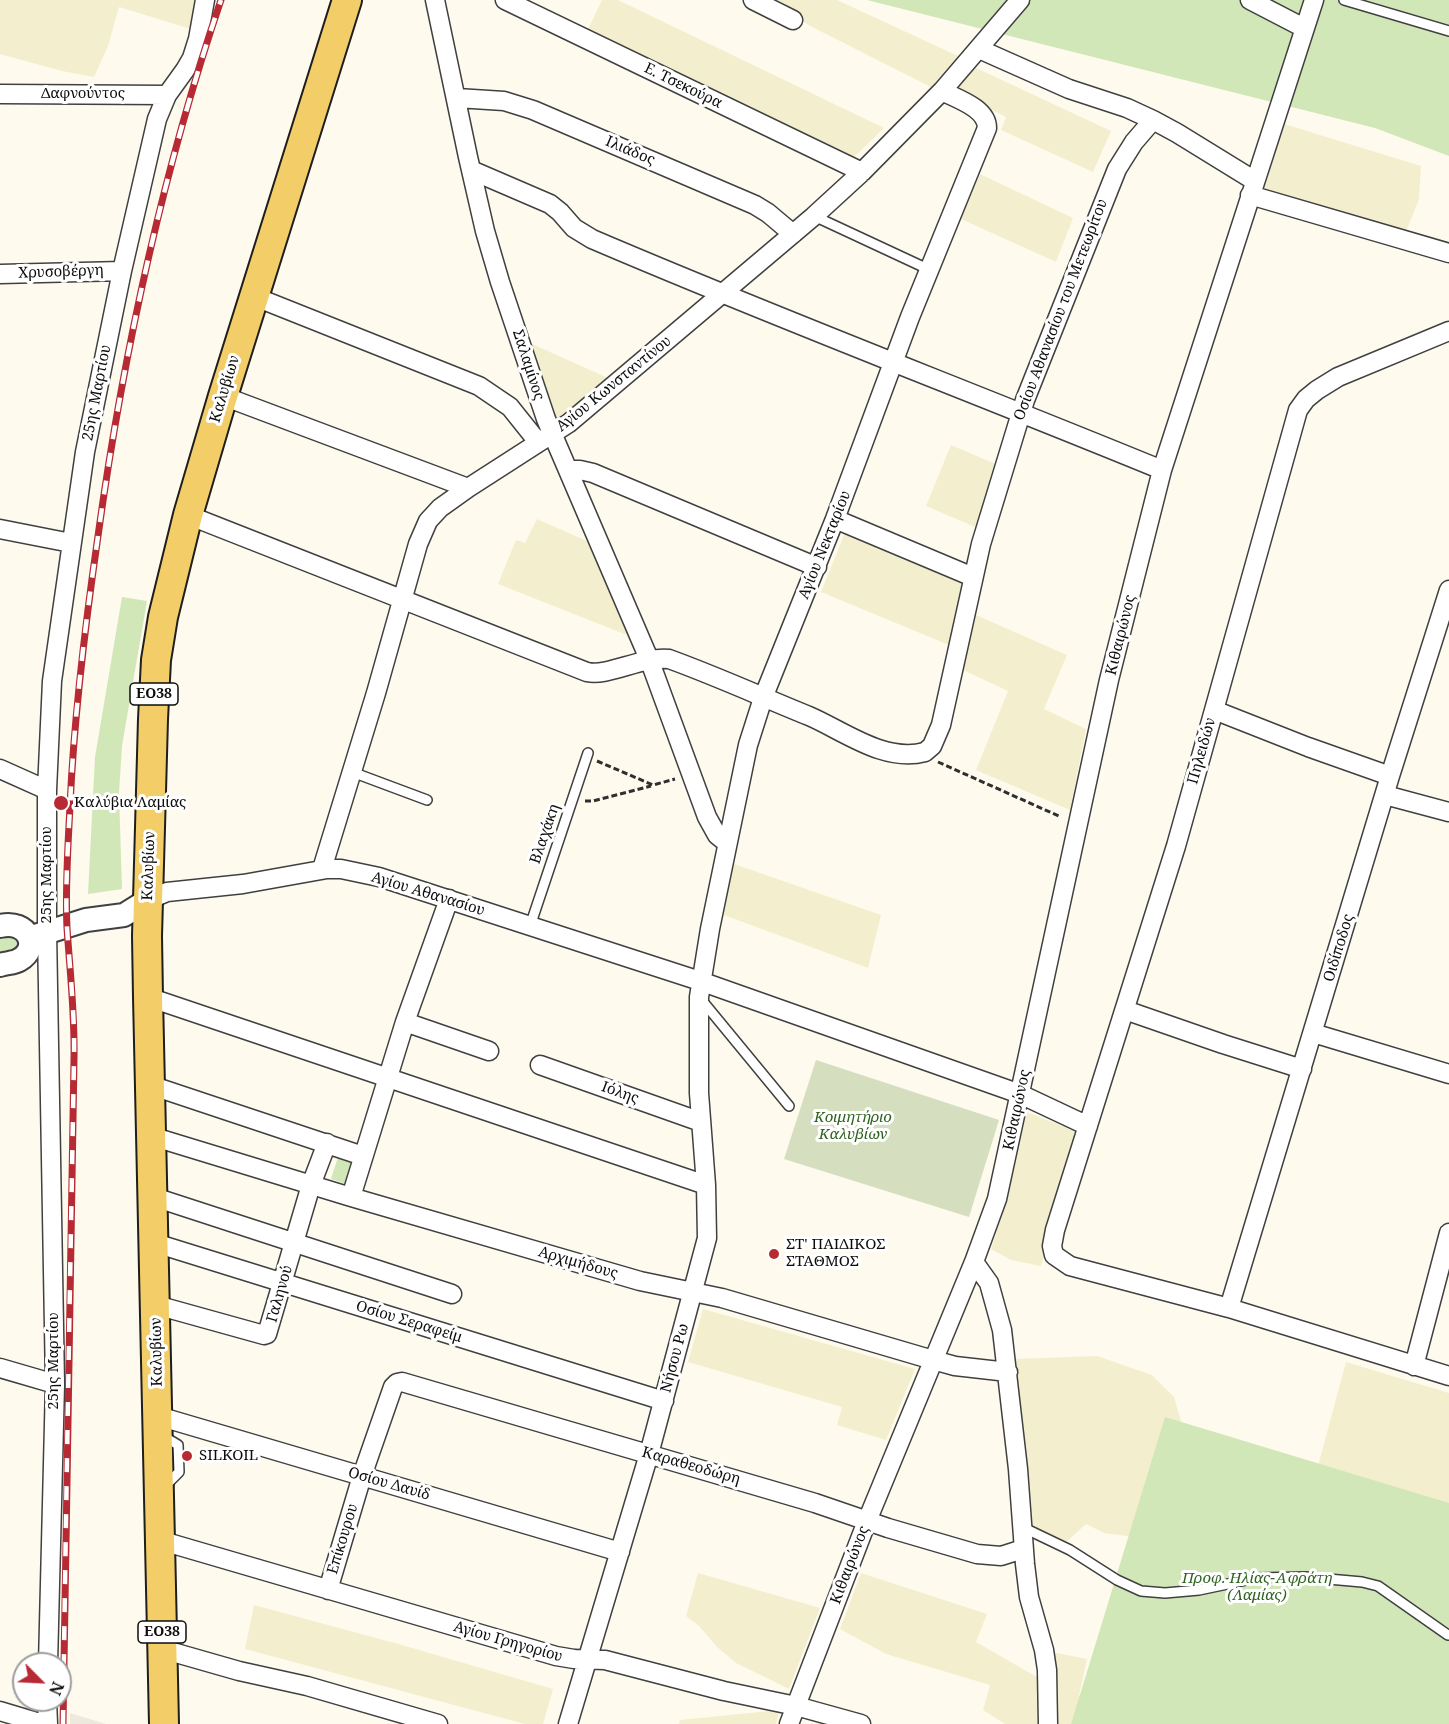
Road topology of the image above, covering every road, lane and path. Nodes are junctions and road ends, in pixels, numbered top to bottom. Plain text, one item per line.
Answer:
1 (205, 0) edge
2 (347, 0) edge
3 (435, 0) edge
4 (505, 0) edge
5 (753, 0) edge
6 (1020, 0) edge
7 (1250, 0) edge
8 (1314, 0) edge
9 (1344, 0) edge
10 (793, 20) dead end
11 (1304, 28) junction
12 (1449, 31) edge
13 (979, 49) junction
14 (942, 91) junction
15 (0, 94) edge
16 (167, 95) junction
17 (457, 98) junction
18 (1153, 120) junction
19 (471, 170) junction
20 (862, 172) junction
21 (1252, 188) junction
22 (814, 216) junction
23 (793, 234) junction
24 (1449, 254) edge
25 (122, 270) junction
26 (930, 270) junction
27 (0, 274) edge
28 (723, 295) junction
29 (253, 296) junction
30 (1449, 331) edge
31 (893, 362) junction
32 (223, 396) junction
33 (1021, 412) junction
34 (545, 438) junction
35 (569, 470) junction
36 (1162, 470) junction
37 (468, 488) junction
38 (188, 515) junction
39 (835, 519) junction
40 (0, 529) edge
41 (70, 543) junction
42 (817, 567) junction
43 (973, 577) junction
44 (1448, 598) edge
45 (403, 599) junction
46 (649, 659) junction
47 (763, 698) junction
48 (1214, 710) junction
49 (925, 752) junction
50 (587, 756) joint
51 (0, 769) edge
52 (352, 772) junction
53 (691, 774) junction
54 (1390, 776) junction
55 (653, 785) junction
56 (47, 790) junction
57 (1385, 795) junction
58 (427, 800) dead end
59 (573, 800) junction
60 (1449, 812) edge
61 (1079, 825) junction
62 (728, 843) junction
63 (322, 870) junction
64 (449, 899) junction
65 (148, 900) junction
66 (0, 926) edge
67 (530, 926) junction
68 (38, 935) junction
69 (0, 965) edge
70 (700, 989) junction
71 (148, 997) junction
72 (1125, 1010) junction
73 (405, 1022) junction
74 (1313, 1033) junction
75 (489, 1051) dead end
76 (540, 1065) dead end
77 (1302, 1069) junction
78 (1449, 1074) edge
79 (387, 1078) junction
80 (150, 1085) junction
81 (1020, 1094) junction
82 (789, 1106) dead end
83 (700, 1122) junction
84 (1088, 1126) junction
85 (151, 1136) junction
86 (327, 1143) junction
87 (363, 1156) junction
88 (311, 1185) junction
89 (706, 1185) junction
90 (154, 1197) junction
91 (351, 1197) junction
92 (1449, 1233) edge
93 (154, 1243) junction
94 (294, 1243) junction
95 (974, 1262) junction
96 (282, 1282) junction
97 (693, 1292) junction
98 (452, 1294) dead end
99 (156, 1305) junction
100 (1229, 1308) junction
101 (933, 1360) junction
102 (1414, 1366) junction
103 (0, 1368) edge
104 (1008, 1372) junction
105 (1449, 1376) edge
106 (55, 1384) junction
107 (393, 1388) joint
108 (664, 1401) junction
109 (158, 1425) junction
110 (649, 1454) junction
111 (362, 1476) junction
112 (867, 1521) junction
113 (1022, 1527) junction
114 (159, 1540) junction
115 (1023, 1549) junction
116 (620, 1552) junction
117 (328, 1590) junction
118 (1448, 1635) edge
119 (162, 1649) junction
120 (48, 1652) edge
121 (587, 1660) junction
122 (796, 1706) junction
123 (0, 1711) edge
124 (40, 1723) edge
125 (164, 1724) edge
126 (438, 1724) edge
127 (568, 1724) edge
128 (789, 1724) edge
129 (861, 1724) edge
130 (1048, 1724) edge

1 - 16 street, 25ης Μαρτίου
2 - 29 main road, Καλυβίων / ΕΟ38
3 - 17 street, Σαλαμίνος
4 - 20 street, Ε. Τσεκούρα
5 - 10 street
6 - 13 street, Αγίου Κωνσταντίνου
7 - 11 street
8 - 11 street, Κιθαιρώνος
9 - 12 lane
11 - 21 street, Κιθαιρώνος
13 - 14 street, Αγίου Κωνσταντίνου
13 - 18 street
14 - 20 street, Αγίου Κωνσταντίνου
14 - 26 street, Αγίου Νεκταρίου
15 - 16 street, Δαφνούντος
16 - 25 street, 25ης Μαρτίου
17 - 19 street, Σαλαμίνος
17 - 23 street, Ιλιάδος
18 - 21 street
18 - 33 street, Οσίου Αθανασίου του Μετεωρίτου
19 - 28 street
19 - 34 street, Σαλαμίνος
20 - 22 street, Αγίου Κωνσταντίνου
21 - 24 street
21 - 36 street, Κιθαιρώνος
22 - 23 street, Αγίου Κωνσταντίνου
22 - 26 lane
23 - 28 street, Αγίου Κωνσταντίνου
25 - 27 street, Χρυσοβέργη
25 - 41 street, 25ης Μαρτίου
26 - 31 street, Αγίου Νεκταρίου
28 - 31 street
28 - 34 street, Αγίου Κωνσταντίνου
29 - 32 main road, Καλυβίων / ΕΟ38
29 - 34 street
30 - 48 street, Πηλειδών
31 - 33 street
31 - 39 street, Αγίου Νεκταρίου
32 - 37 street
32 - 38 main road, Καλυβίων / ΕΟ38
33 - 36 street
33 - 43 street, Οσίου Αθανασίου του Μετεωρίτου
34 - 35 street, Σαλαμίνος
34 - 37 street, Αγίου Κωνσταντίνου
35 - 42 street
35 - 46 street, Σαλαμίνος
36 - 61 street, Κιθαιρώνος
37 - 45 street, Αγίου Κωνσταντίνου
38 - 45 street
38 - 65 main road, Καλυβίων / ΕΟ38
39 - 42 street, Αγίου Νεκταρίου
39 - 43 street
40 - 41 street
41 - 56 street, 25ης Μαρτίου
42 - 47 street, Αγίου Νεκταρίου
43 - 49 street, Οσίου Αθανασίου του Μετεωρίτου
44 - 54 street, Οιδίποδος
45 - 46 street
45 - 52 street, Αγίου Κωνσταντίνου
46 - 47 street
46 - 53 street, Σαλαμίνος
47 - 49 street
47 - 62 street, Αγίου Νεκταρίου
48 - 54 street
48 - 72 street, Πηλειδών
49 - 61 path
50 - 55 path
50 - 59 lane, Βλαχάκη
51 - 56 street
52 - 58 lane
52 - 63 street, Αγίου Κωνσταντίνου
53 - 55 path
53 - 62 street, Σαλαμίνος
54 - 57 street, Οιδίποδος
55 - 59 path
56 - 68 street, 25ης Μαρτίου
57 - 60 street
57 - 74 street, Οιδίποδος
59 - 67 lane, Βλαχάκη
61 - 81 street, Κιθαιρώνος
62 - 70 street, Αγίου Νεκταρίου
63 - 64 street, Αγίου Αθανασίου
63 - 65 street, Αγίου Αθανασίου
64 - 67 street, Αγίου Αθανασίου
64 - 73 street
65 - 68 street
65 - 71 main road, Καλυβίων / ΕΟ38
66 - 68 street
67 - 70 street, Αγίου Αθανασίου
68 - 69 street
68 - 106 street, 25ης Μαρτίου
70 - 81 street, Αγίου Αθανασίου
70 - 82 lane
70 - 83 street, Νήσου Ρω
71 - 79 street
71 - 80 main road, Καλυβίων / ΕΟ38
72 - 77 street
72 - 84 street, Πηλειδών
73 - 75 street
73 - 79 street
74 - 77 street, Οιδίποδος
74 - 78 street
76 - 83 street, Ιόλης
77 - 100 street, Οιδίποδος
79 - 87 street
79 - 89 street
80 - 85 main road, Καλυβίων / ΕΟ38
80 - 86 street
81 - 84 street, Αγίου Αθανασίου
81 - 95 street, Κιθαιρώνος
83 - 89 street, Νήσου Ρω
84 - 100 street, Πηλειδών
85 - 88 street, Αρχιμήδους
85 - 90 main road, Καλυβίων / ΕΟ38
86 - 87 street
86 - 88 street, Γαληνού
87 - 91 street
88 - 91 street, Αρχιμήδους
88 - 94 street, Γαληνού
89 - 97 street, Νήσου Ρω
90 - 93 main road, Καλυβίων / ΕΟ38
90 - 94 street
91 - 97 street, Αρχιμήδους
92 - 102 street
93 - 96 street, Οσίου Σεραφείμ
93 - 99 main road, Καλυβίων / ΕΟ38
94 - 96 street, Γαληνού
94 - 98 street
95 - 101 street, Κιθαιρώνος
95 - 104 street
96 - 99 street, Γαληνού
96 - 108 street, Οσίου Σεραφείμ
97 - 101 street, Αρχιμήδους
97 - 108 street, Νήσου Ρω
99 - 109 main road, Καλυβίων / ΕΟ38
100 - 102 street
101 - 104 street, Αρχιμήδους
101 - 112 street, Κιθαιρώνος
102 - 105 street
103 - 106 street
104 - 113 street
106 - 120 street, 25ης Μαρτίου
107 - 110 street, Καραθεοδώρη
107 - 111 street, Επίκουρου
108 - 110 street, Νήσου Ρω
109 - 111 street, Οσίου Δαυίδ
109 - 114 main road, Καλυβίων / ΕΟ38
110 - 112 street, Καραθεοδώρη
110 - 116 street, Νήσου Ρω
111 - 116 street, Οσίου Δαυίδ
111 - 117 street, Επίκουρου
112 - 115 street, Καραθεοδώρη
112 - 122 street, Κιθαιρώνος
113 - 115 street
113 - 118 lane
114 - 117 street, Αγίου Γρηγορίου
114 - 119 main road, Καλυβίων / ΕΟ38
115 - 130 street
116 - 121 street, Νήσου Ρω
117 - 121 street, Αγίου Γρηγορίου
119 - 125 main road, Καλυβίων / ΕΟ38
119 - 126 street
121 - 122 street, Αγίου Γρηγορίου
121 - 127 street, Νήσου Ρω
122 - 128 street, Κιθαιρώνος
122 - 129 street, Αγίου Γρηγορίου
123 - 124 street

